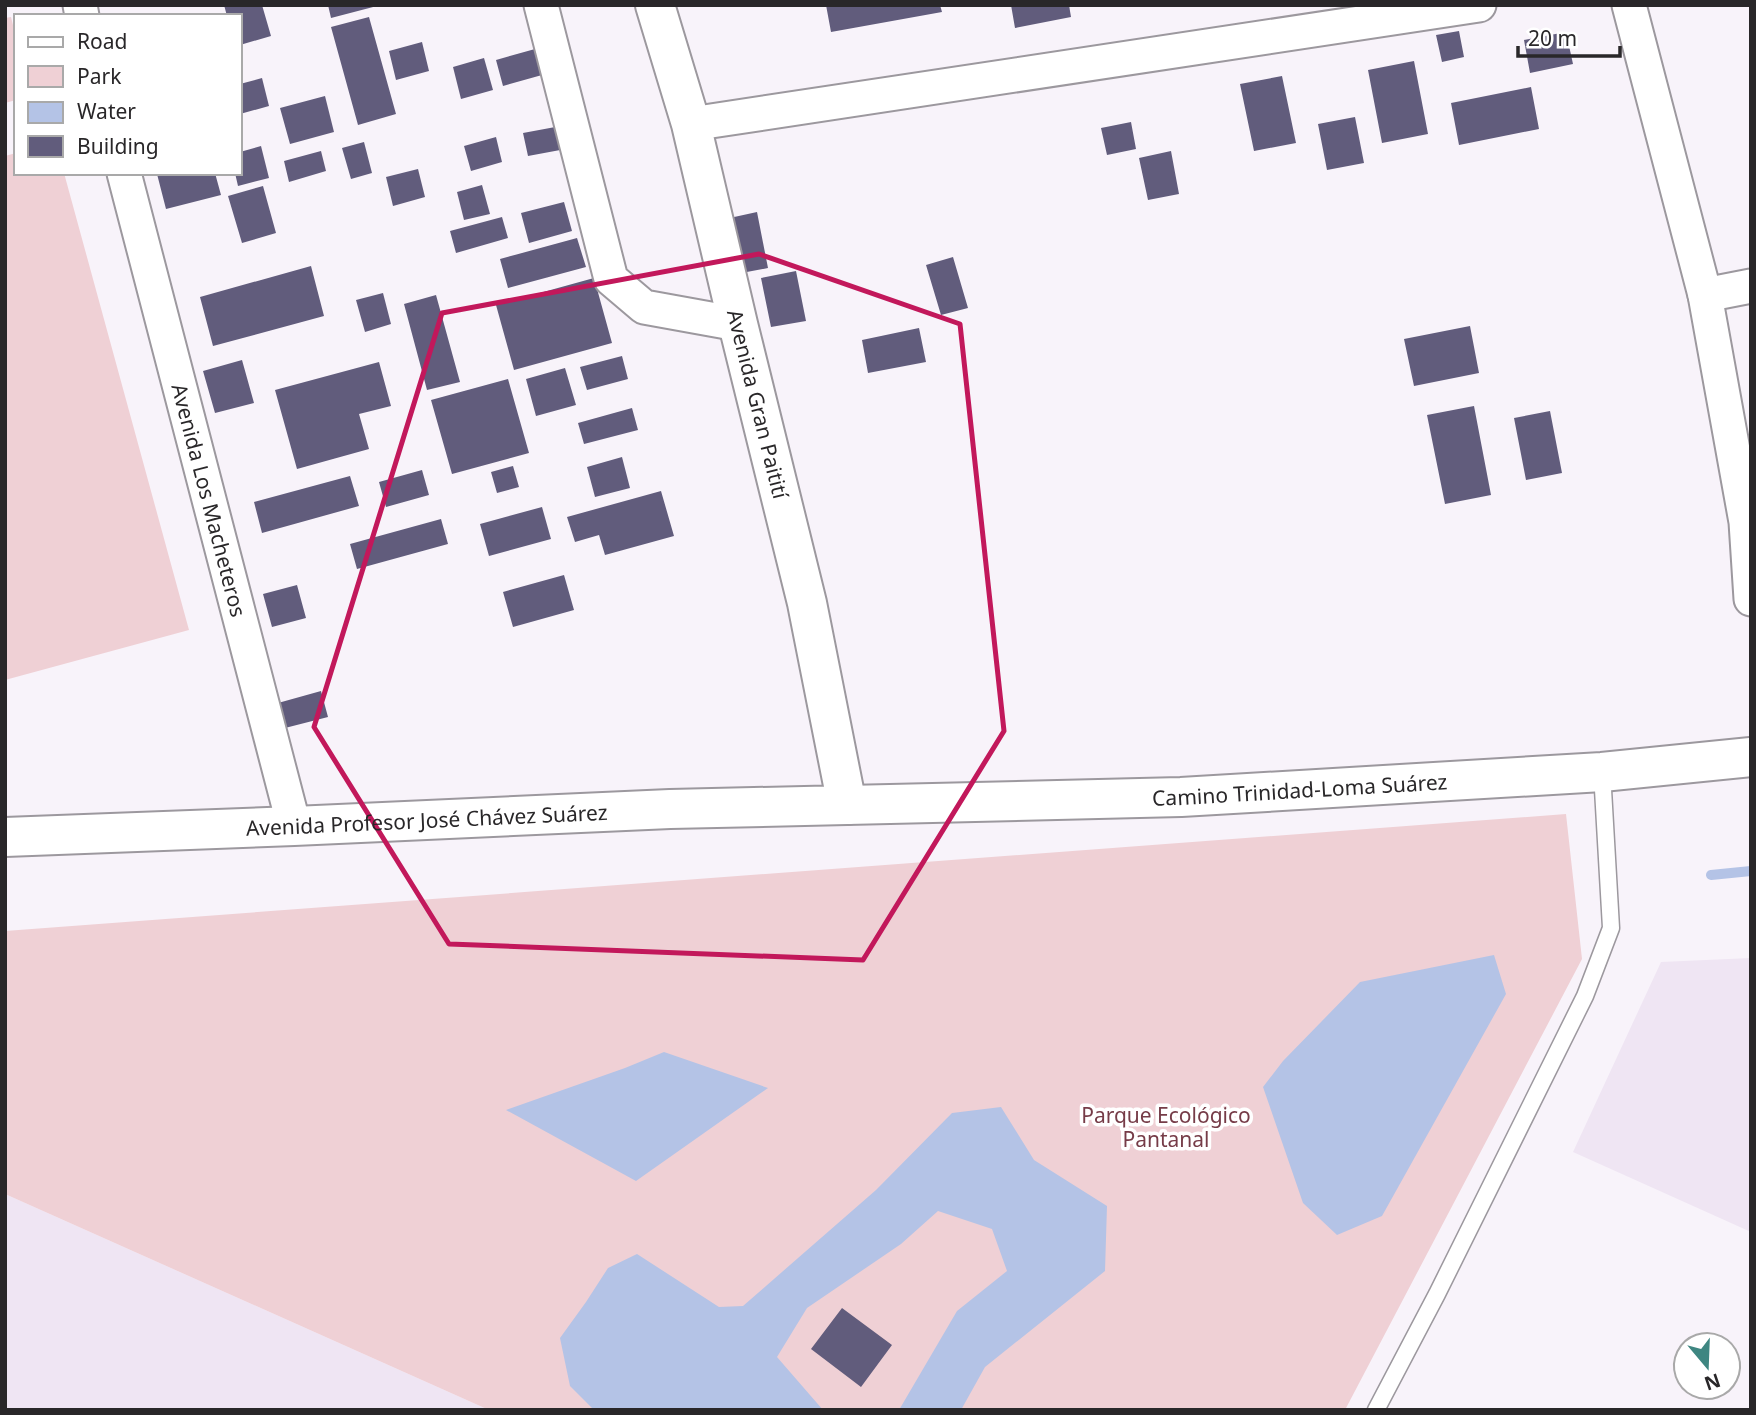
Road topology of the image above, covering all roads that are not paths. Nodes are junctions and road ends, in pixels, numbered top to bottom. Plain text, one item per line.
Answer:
1 (541, 5) edge
2 (655, 5) edge
3 (1479, 5) edge
4 (1629, 5) edge
5 (691, 124) junction
6 (125, 175) edge
7 (1751, 286) edge
8 (1704, 295) junction
9 (738, 324) junction
10 (1751, 599) edge
11 (1751, 757) edge
12 (1602, 772) junction
13 (847, 805) junction
14 (294, 826) junction
15 (5, 837) edge
16 (1376, 1410) edge

1 - 9 street
2 - 5 main road, Avenida Gran Paitití
3 - 5 street
4 - 8 street
5 - 9 main road, Avenida Gran Paitití
6 - 14 street, Avenida Los Macheteros
7 - 8 street
8 - 10 street
9 - 13 main road, Avenida Gran Paitití
11 - 12 main road, Camino Trinidad-Loma Suárez
12 - 13 main road, Camino Trinidad-Loma Suárez
12 - 16 lane
13 - 14 main road, Avenida Profesor José Chávez Suárez
14 - 15 main road, Avenida Profesor José Chávez Suárez

